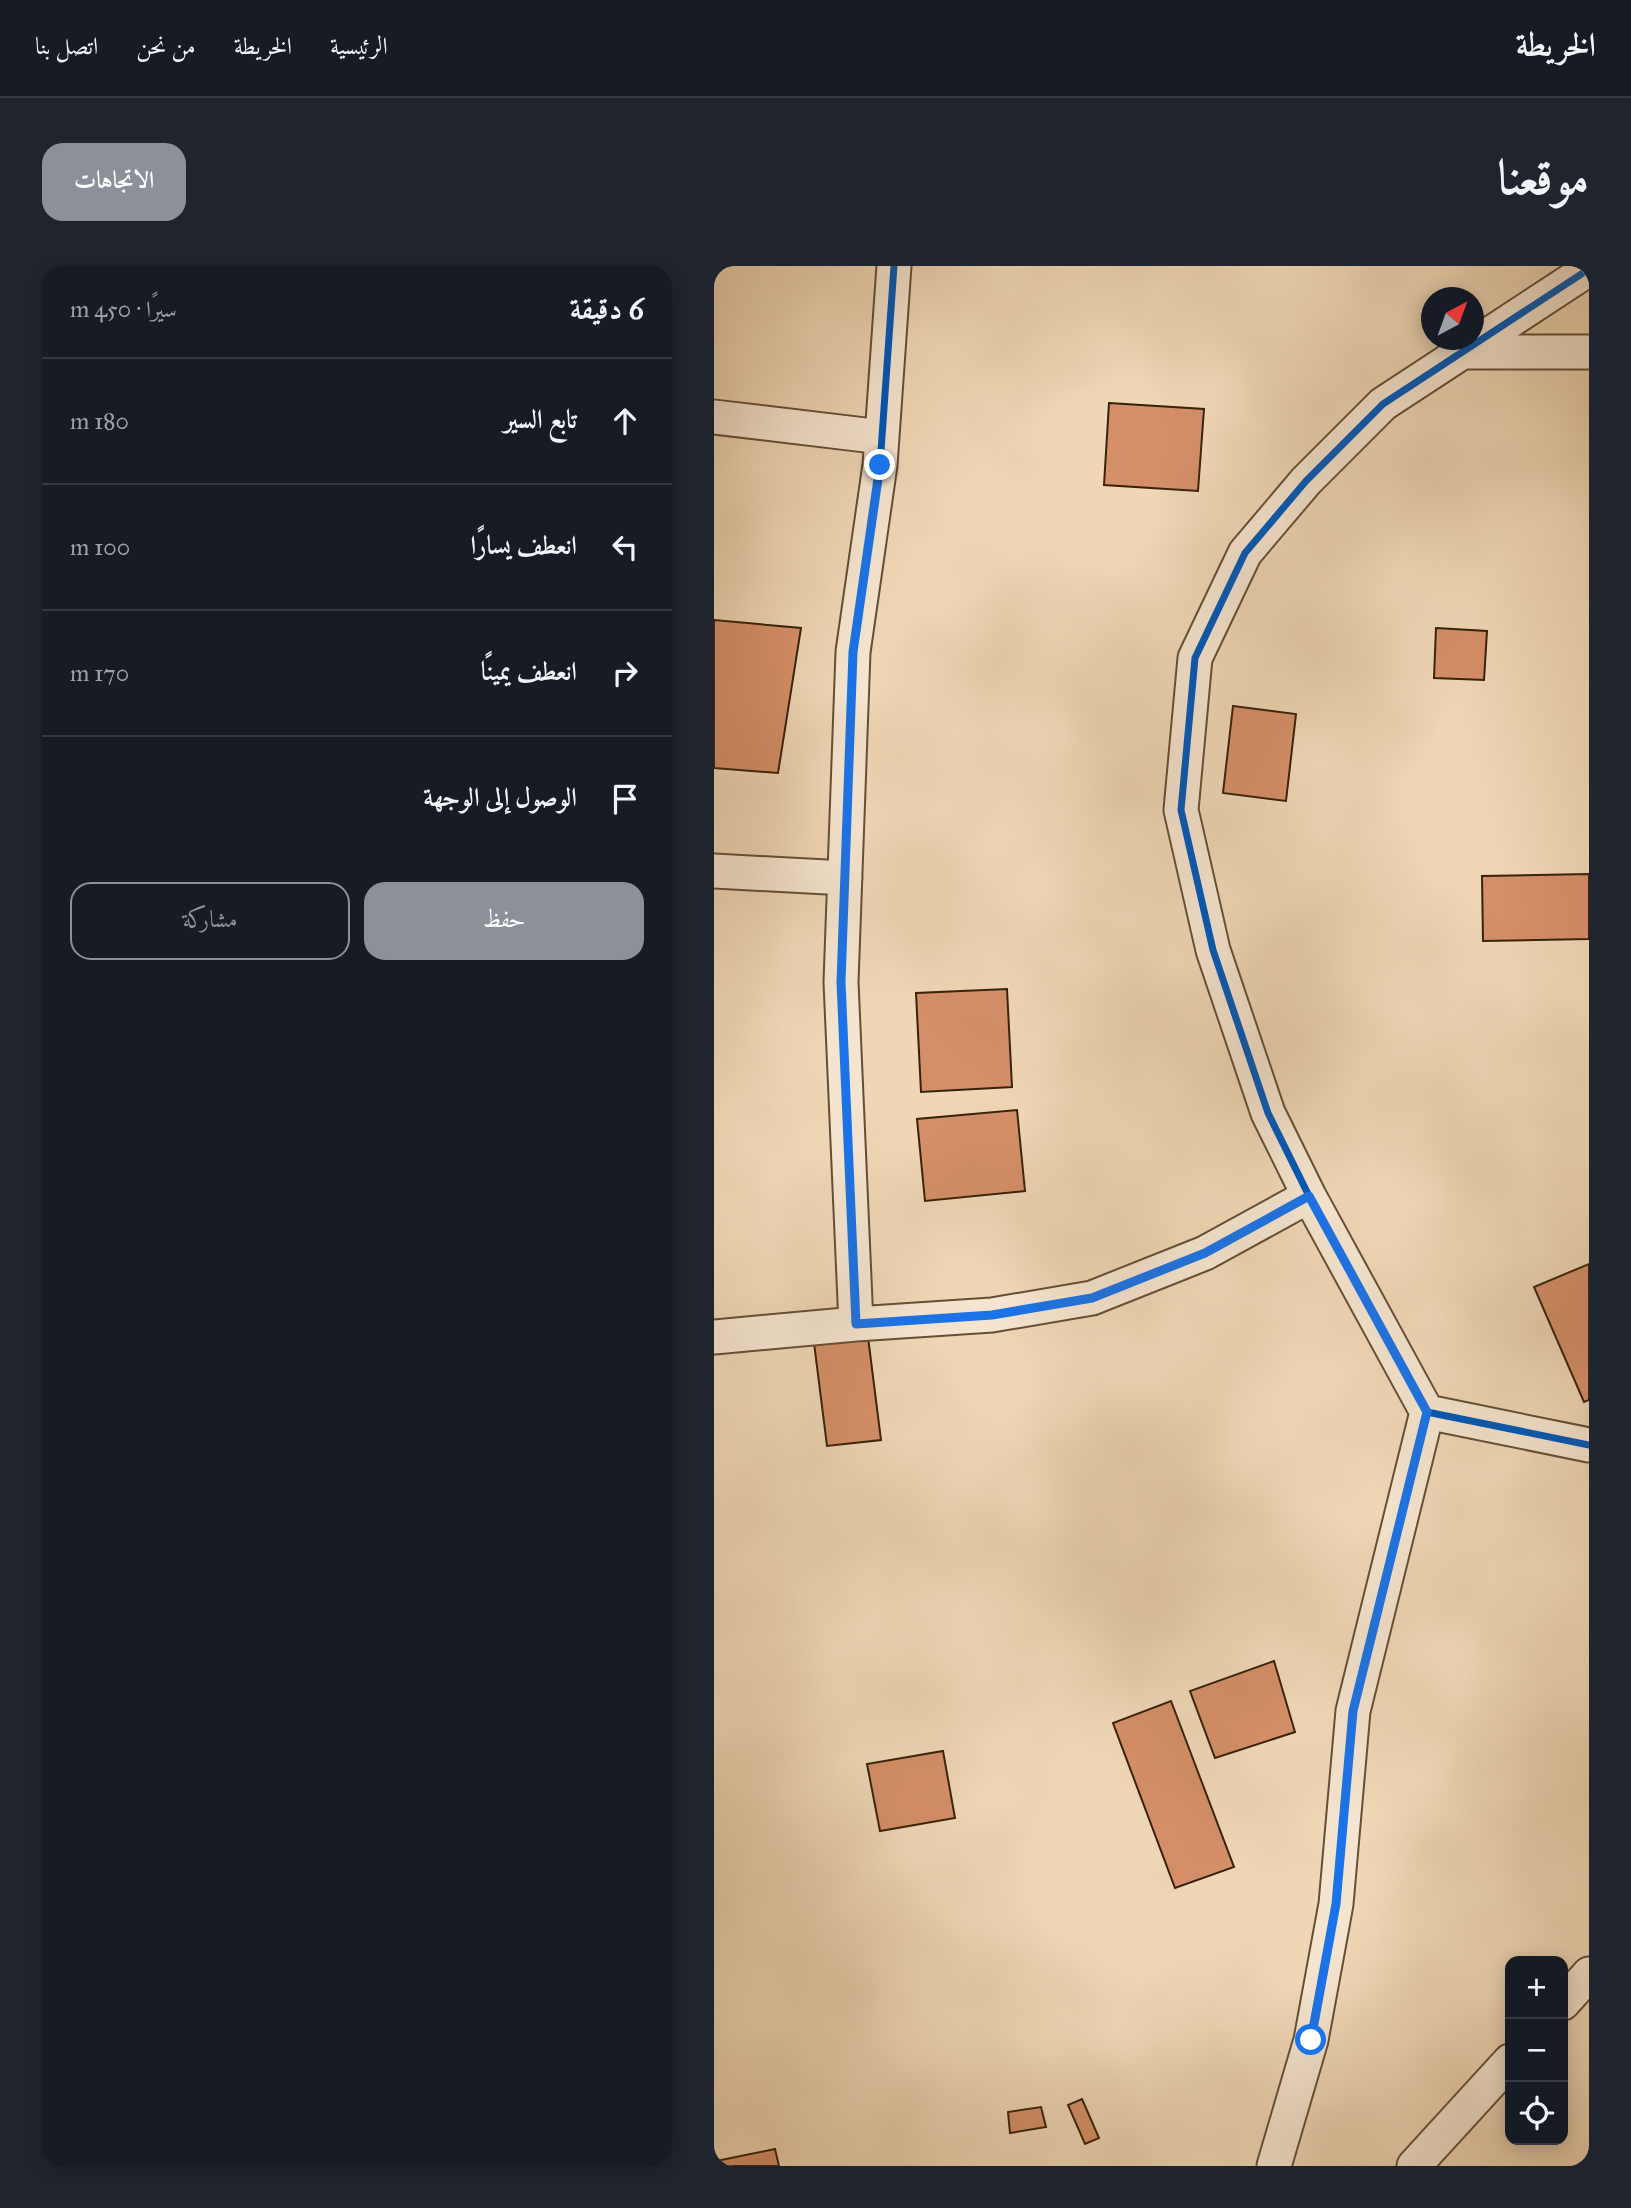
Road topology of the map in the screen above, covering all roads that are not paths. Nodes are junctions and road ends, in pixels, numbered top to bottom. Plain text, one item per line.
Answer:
1 (894, 266) edge
2 (1589, 269) edge
3 (1460, 352) junction
4 (1589, 352) edge
5 (714, 417) edge
6 (882, 437) junction
7 (714, 871) edge
8 (845, 878) junction
9 (1309, 1196) junction
10 (856, 1324) junction
11 (714, 1337) edge
12 (1427, 1412) junction
13 (1589, 1445) edge
14 (1589, 1974) edge
15 (1568, 1997) edge
16 (1505, 2066) edge
17 (1274, 2166) edge
18 (1414, 2166) edge

1 - 6 street
2 - 3 street
3 - 4 street
3 - 9 street
5 - 6 street
6 - 8 street
7 - 8 street
8 - 10 street
9 - 10 street
9 - 12 street
10 - 11 street
12 - 13 street
12 - 17 street
14 - 15 street
16 - 18 street

